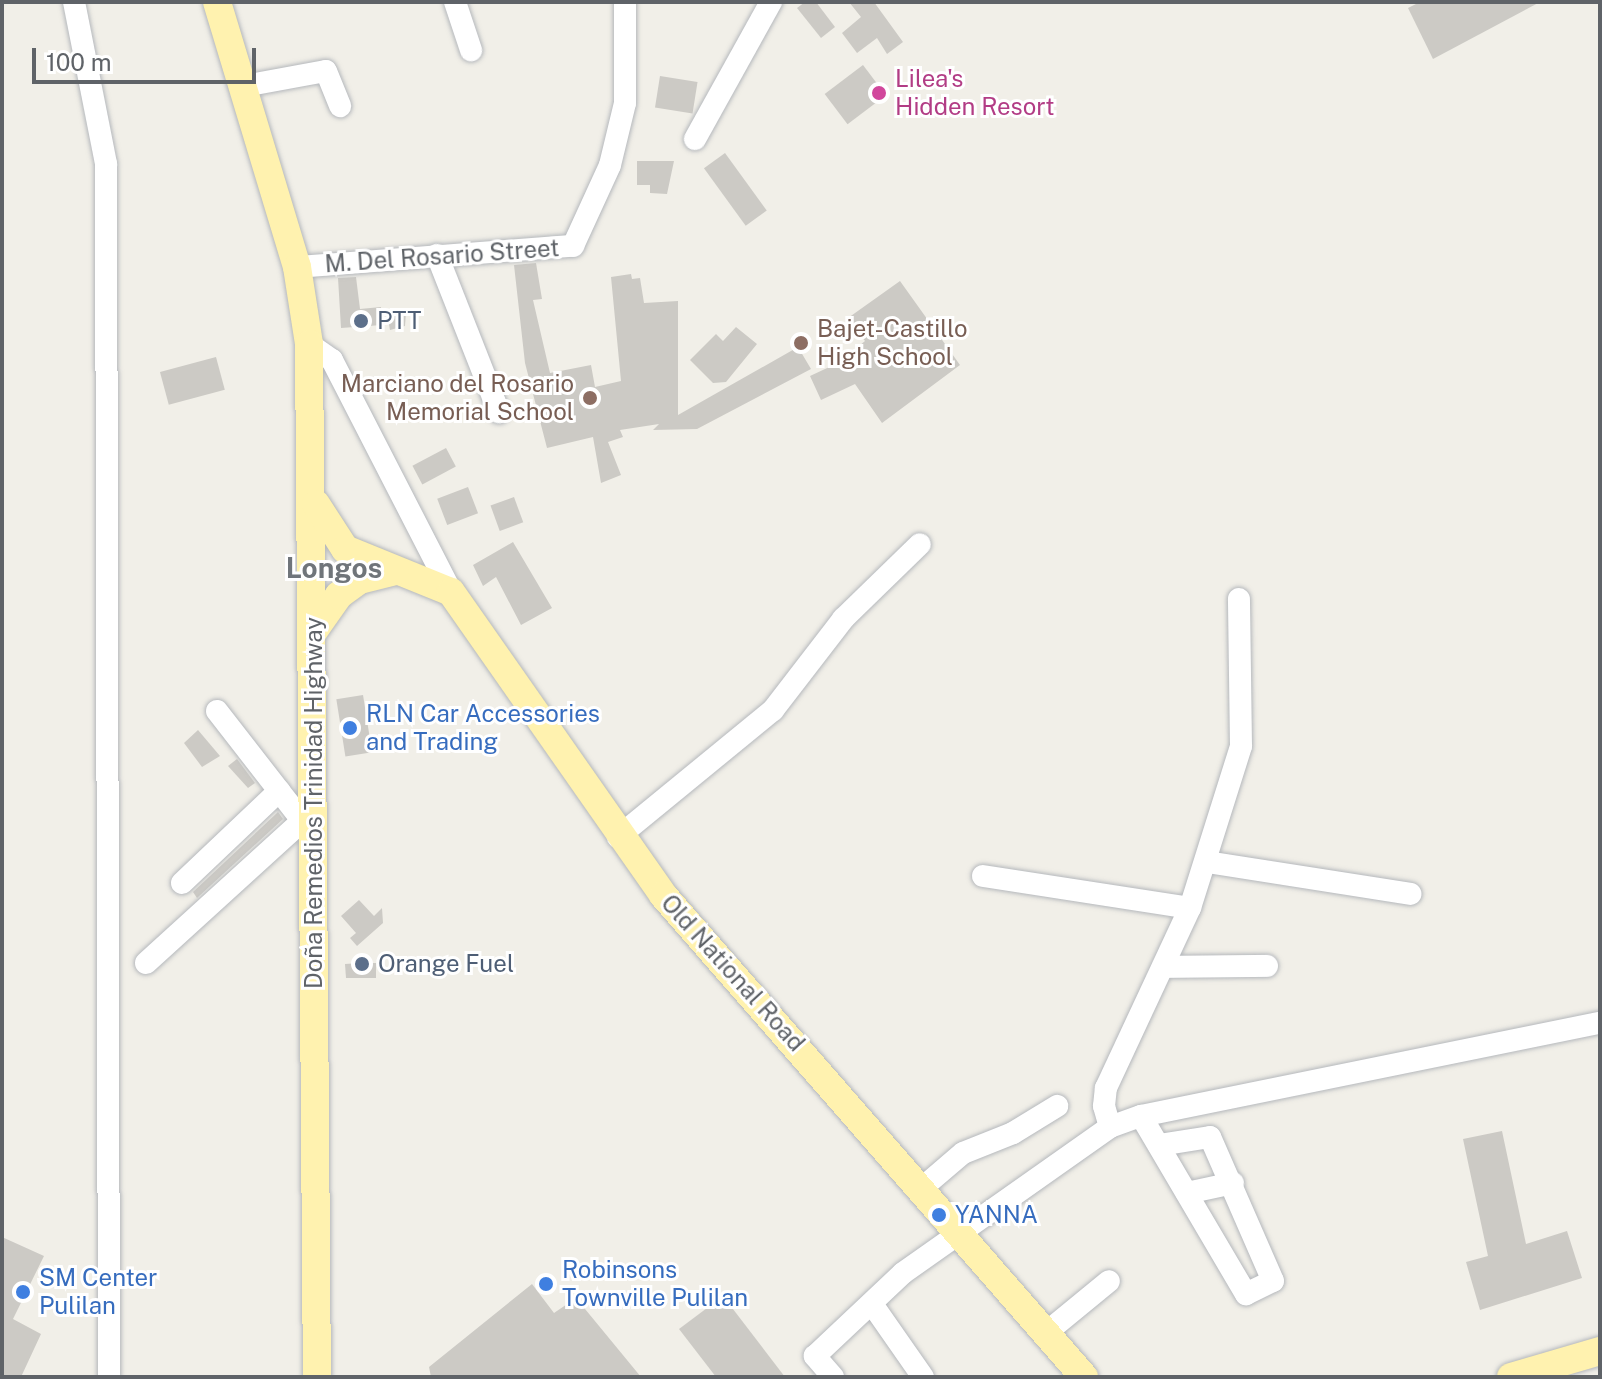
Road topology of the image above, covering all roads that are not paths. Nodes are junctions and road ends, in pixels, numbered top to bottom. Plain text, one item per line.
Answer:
1 (74, 2) edge
2 (217, 2) edge
3 (455, 2) edge
4 (625, 2) edge
5 (771, 2) edge
6 (471, 50) dead end
7 (244, 86) junction
8 (340, 106) dead end
9 (695, 139) dead end
10 (437, 255) junction
11 (297, 267) junction
12 (309, 344) junction
13 (499, 412) dead end
14 (313, 499) junction
15 (920, 544) dead end
16 (395, 571) junction
17 (451, 592) junction
18 (1239, 599) dead end
19 (313, 632) junction
20 (217, 711) dead end
21 (279, 791) junction
22 (307, 816) junction
23 (618, 837) junction
24 (1207, 862) junction
25 (983, 876) dead end
26 (182, 883) dead end
27 (1411, 894) dead end
28 (1190, 908) junction
29 (146, 963) dead end
30 (1267, 966) dead end
31 (1165, 967) junction
32 (1600, 1023) edge
33 (1057, 1106) dead end
34 (1141, 1116) junction
35 (1110, 1127) junction
36 (1159, 1145) junction
37 (1233, 1183) junction
38 (922, 1188) junction
39 (1187, 1193) junction
40 (1252, 1229) junction
41 (958, 1230) junction
42 (1215, 1240) junction
43 (1109, 1281) dead end
44 (872, 1304) junction
45 (1047, 1332) junction
46 (1600, 1351) edge
47 (109, 1377) edge
48 (317, 1377) edge
49 (833, 1377) edge
50 (923, 1377) edge
51 (1084, 1377) edge
52 (1511, 1377) edge

1 - 47 street
2 - 7 main road, Doña Remedios Trinidad Highway
3 - 6 street
4 - 10 street, M. Del Rosario Street
5 - 9 street
7 - 8 street
7 - 11 main road, Doña Remedios Trinidad Highway
10 - 11 street, M. Del Rosario Street
10 - 13 street
11 - 12 main road, Doña Remedios Trinidad Highway
12 - 14 main road, Doña Remedios Trinidad Highway
12 - 17 street
14 - 16 main road
14 - 19 main road, Doña Remedios Trinidad Highway
15 - 23 street
16 - 17 main road
16 - 19 main road
17 - 23 main road, Old National Road
18 - 24 street
19 - 22 main road, Doña Remedios Trinidad Highway
20 - 21 street
21 - 22 street
21 - 26 street
22 - 29 street
22 - 48 main road, Doña Remedios Trinidad Highway
23 - 38 main road, Old National Road
24 - 27 street
24 - 28 street
25 - 28 street
28 - 31 street
30 - 31 street
31 - 35 street
32 - 34 street
33 - 38 street
34 - 35 street
34 - 36 street
35 - 41 street
36 - 37 street
36 - 39 street
37 - 39 street
37 - 40 street
38 - 41 main road, Old National Road
39 - 42 street
40 - 42 street
40 - 42 street
41 - 44 street
41 - 45 main road, Old National Road
43 - 45 street
44 - 49 street
44 - 50 street
45 - 51 main road, Old National Road
46 - 52 main road

